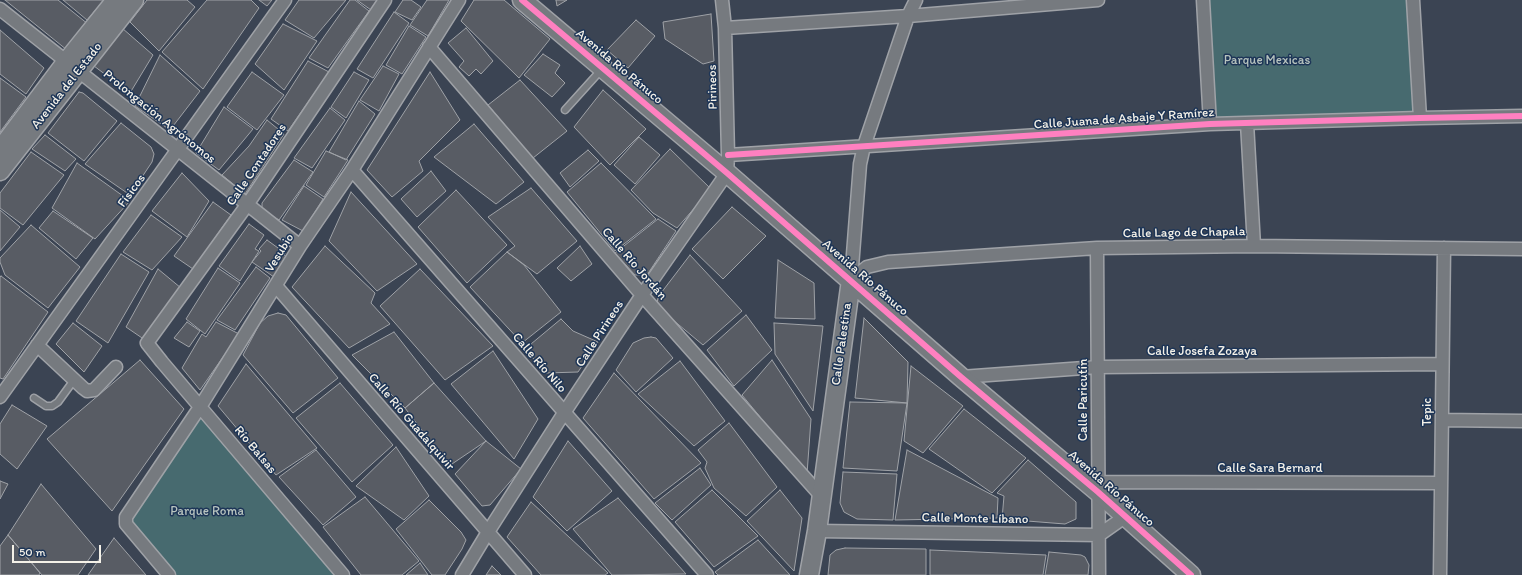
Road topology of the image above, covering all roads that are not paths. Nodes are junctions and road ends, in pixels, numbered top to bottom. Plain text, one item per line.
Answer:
1 (116, 0) edge
2 (134, 0) edge
3 (285, 0) edge
4 (385, 0) edge
5 (459, 0) edge
6 (522, 0) edge
7 (722, 0) edge
8 (916, 0) edge
9 (1098, 0) edge
10 (1203, 0) edge
11 (1413, 0) edge
12 (535, 6) edge
13 (0, 9) edge
14 (908, 16) junction
15 (725, 28) junction
16 (429, 47) junction
17 (73, 66) junction
18 (603, 68) junction
19 (565, 110) dead end
20 (1522, 116) edge
21 (1420, 118) junction
22 (1248, 123) junction
23 (1210, 124) junction
24 (864, 146) junction
25 (0, 150) edge
26 (178, 150) junction
27 (728, 164) junction
28 (352, 170) junction
29 (0, 171) edge
30 (247, 205) junction
31 (300, 246) junction
32 (1254, 246) junction
33 (1097, 248) junction
34 (1444, 248) junction
35 (1522, 249) edge
36 (851, 280) junction
37 (276, 286) junction
38 (642, 295) junction
39 (147, 343) joint
40 (37, 345) junction
41 (1442, 364) junction
42 (116, 367) dead end
43 (1098, 367) junction
44 (961, 377) junction
45 (74, 380) junction
46 (0, 397) edge
47 (34, 398) dead end
48 (200, 407) junction
49 (564, 413) junction
50 (1442, 420) junction
51 (1522, 421) edge
52 (1441, 483) junction
53 (1098, 487) junction
54 (822, 497) junction
55 (1126, 516) junction
56 (817, 531) junction
57 (488, 532) junction
58 (1099, 535) junction
59 (169, 575) edge
60 (343, 575) edge
61 (462, 575) edge
62 (525, 575) edge
63 (707, 575) edge
64 (809, 575) edge
65 (1099, 575) edge
66 (1191, 575) edge
67 (1440, 575) edge

1 - 17 street, Avenida del Estado
2 - 17 street, Avenida del Estado
3 - 26 street, Físicos
4 - 30 street, Calle Contadores
5 - 16 street, Vesubio
6 - 12 street, Avenida Río Pánuco
7 - 15 street, Pirineos
8 - 14 street, Calle Palestina
9 - 14 street
10 - 23 street
11 - 21 street
12 - 18 street, Avenida Río Pánuco
13 - 17 street, Prolongación Agrónomos
14 - 15 street
14 - 24 street, Calle Palestina
15 - 27 street, Pirineos
16 - 28 street, Vesubio
16 - 38 street, Calle Río Jordán
17 - 25 street, Avenida del Estado
17 - 26 street, Prolongación Agrónomos
17 - 29 street, Avenida del Estado
18 - 19 lane
18 - 27 street, Avenida Río Pánuco
20 - 21 street, Calle Juana de Asbaje Y Ramírez
21 - 22 street, Calle Juana de Asbaje Y Ramírez
22 - 23 street, Calle Juana de Asbaje Y Ramírez
22 - 32 street
23 - 24 street, Calle Juana de Asbaje Y Ramírez
24 - 27 street, Calle Juana de Asbaje Y Ramírez
24 - 36 street, Calle Palestina
26 - 30 street, Prolongación Agrónomos
26 - 40 street, Físicos
27 - 36 street, Avenida Río Pánuco
27 - 38 street, Calle Pirineos
28 - 31 street, Vesubio
28 - 49 street, Calle Río Nilo
30 - 31 street, Prolongación Agrónomos
30 - 39 street, Calle Contadores
31 - 37 street, Vesubio
32 - 33 street, Calle Lago de Chapala
32 - 34 street, Calle Lago de Chapala
33 - 36 street, Calle Lago de Chapala
33 - 43 street, Calle Paricutín
34 - 35 street, Calle Lago de Chapala
34 - 41 street, Tepic
36 - 44 street, Avenida Río Pánuco
36 - 54 street, Calle Palestina
37 - 48 street, Vesubio
37 - 57 street, Calle Río Guadalquivir
38 - 49 street, Calle Pirineos
38 - 54 street, Calle Río Jordán
39 - 48 street, Río Balsas
40 - 45 street
40 - 46 street, Físicos
41 - 43 street, Calle Josefa Zozaya
41 - 50 street, Tepic
42 - 45 street
43 - 44 street, Calle Josefa Zozaya
43 - 53 street, Calle Paricutín
44 - 53 street, Avenida Río Pánuco
45 - 47 lane
48 - 59 street, Vesubio
48 - 60 street, Río Balsas
49 - 57 street, Calle Pirineos
49 - 63 street, Calle Río Nilo
50 - 51 street
50 - 52 street, Tepic
52 - 53 street, Calle Sara Bernard
52 - 67 street, Tepic
53 - 55 street, Avenida Río Pánuco
53 - 58 street, Calle Paricutín
54 - 56 street, Calle Palestina
55 - 58 street
55 - 66 street, Avenida Río Pánuco
56 - 58 street, Calle Monte Líbano
56 - 64 street, Calle Palestina
57 - 61 street, Calle Pirineos
57 - 62 street, Calle Río Guadalquivir
58 - 65 street, Calle Paricutín

